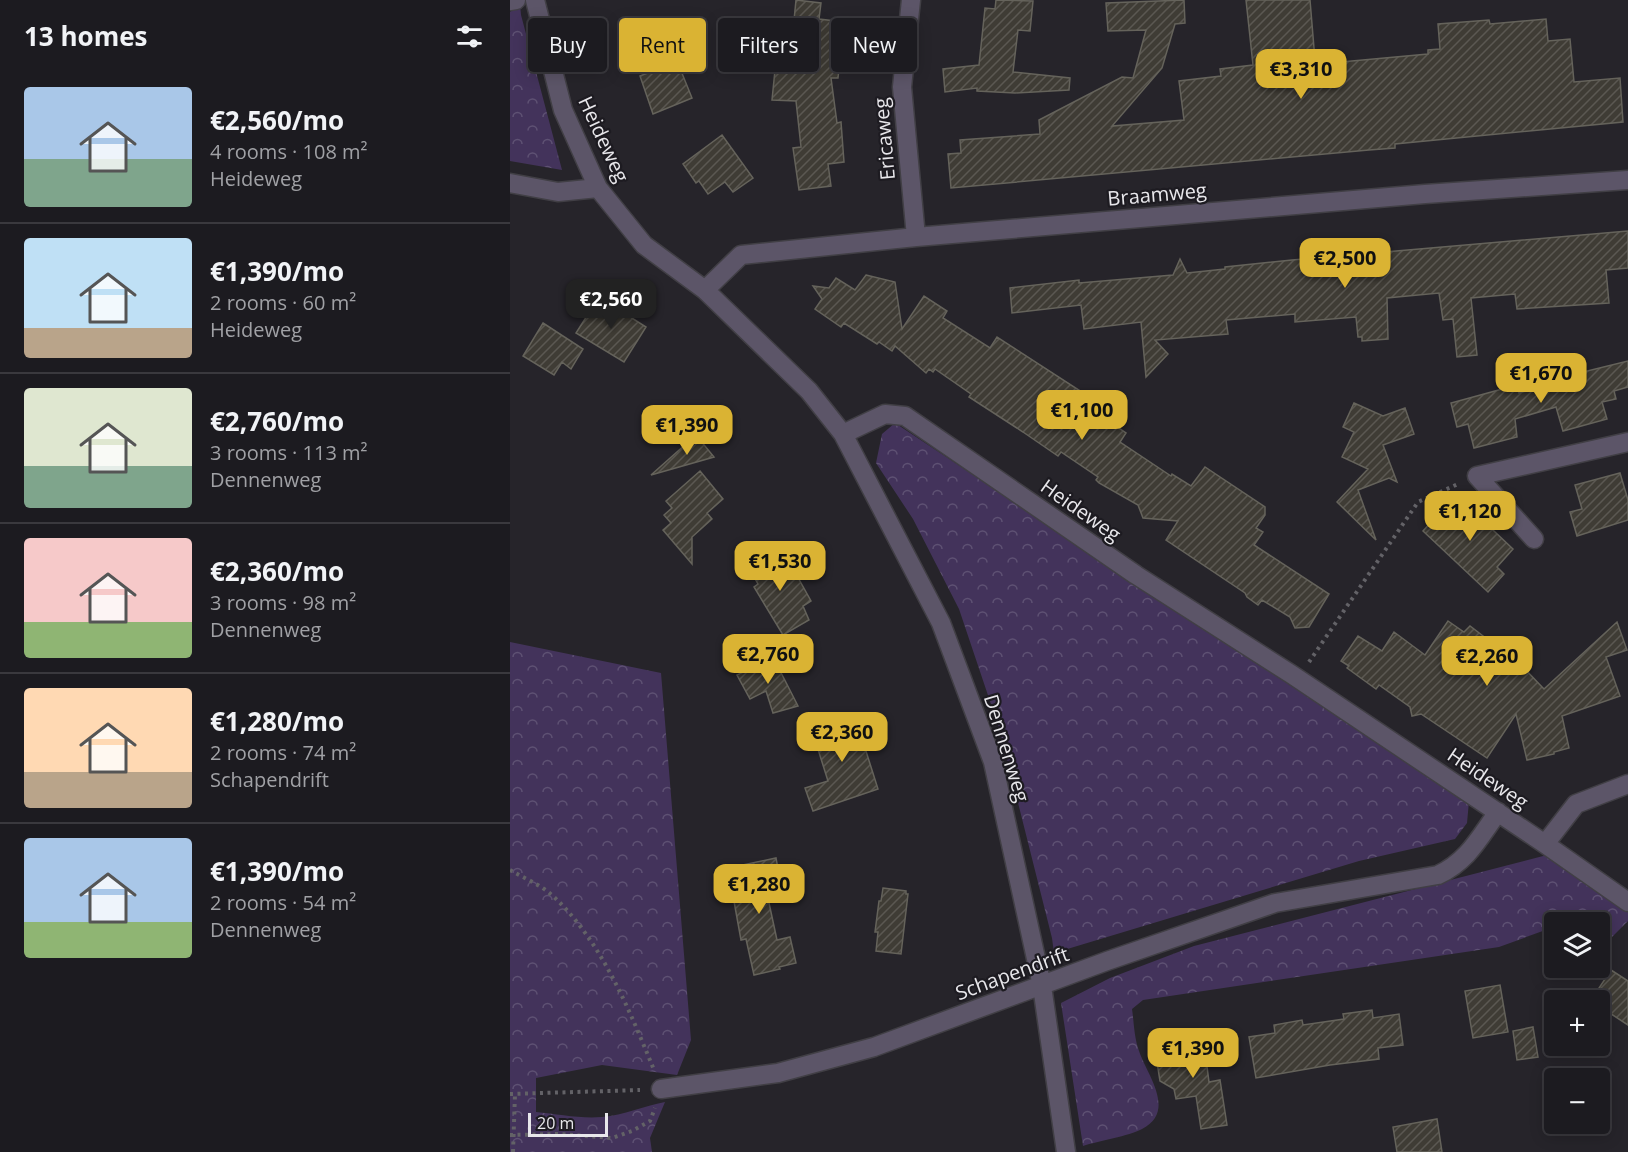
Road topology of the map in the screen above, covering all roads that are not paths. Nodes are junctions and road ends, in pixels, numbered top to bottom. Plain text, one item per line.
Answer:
1 (516, 0) edge
2 (535, 0) edge
3 (911, 0) edge
4 (510, 1) edge
5 (1628, 180) edge
6 (510, 183) edge
7 (598, 188) junction
8 (916, 237) junction
9 (705, 290) junction
10 (809, 391) joint
11 (843, 435) junction
12 (1628, 442) edge
13 (1534, 539) dead end
14 (1628, 784) edge
15 (1498, 812) junction
16 (1545, 844) junction
17 (1628, 902) edge
18 (1042, 986) junction
19 (662, 1089) road end
20 (1066, 1152) edge

1 - 4 street
2 - 7 street, Heideweg
3 - 8 street, Ericaweg
5 - 8 street, Braamweg
6 - 7 street
7 - 9 street, Heideweg
8 - 9 street, Braamweg
9 - 10 street, Heideweg
10 - 11 street, Dennenweg
11 - 15 street, Heideweg
11 - 18 street, Dennenweg
12 - 13 street
14 - 16 street
15 - 16 street, Heideweg
15 - 18 street, Schapendrift
16 - 17 street, Heideweg
18 - 19 street, Schapendrift
18 - 20 street, Dennenweg

